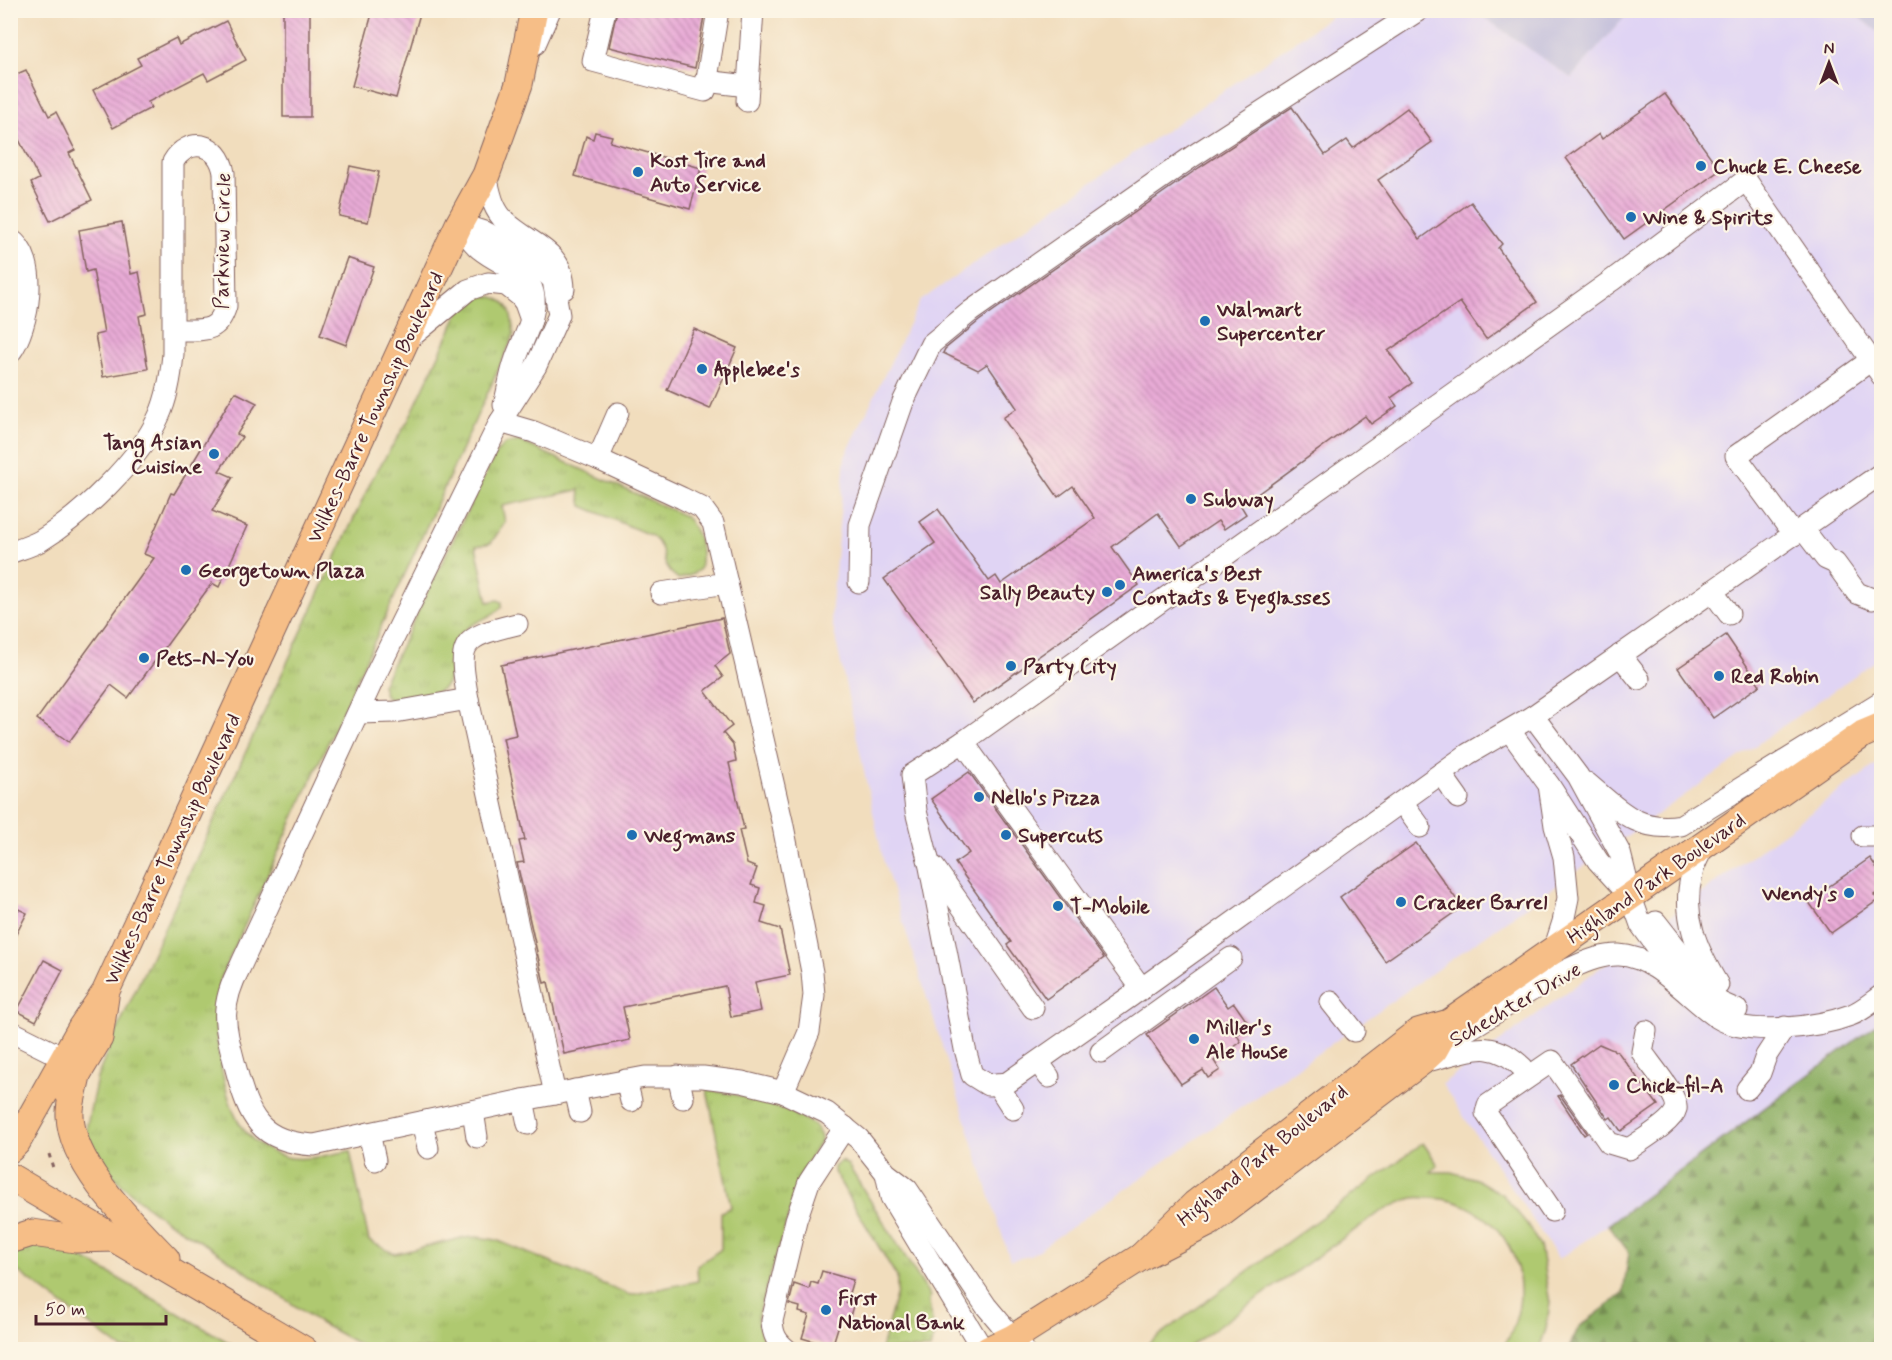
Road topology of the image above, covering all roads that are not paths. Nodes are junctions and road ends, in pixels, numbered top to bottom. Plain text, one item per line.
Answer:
1 (534, 10) edge
2 (549, 10) edge
3 (605, 10) edge
4 (718, 10) edge
5 (753, 10) edge
6 (1419, 10) edge
7 (705, 81) junction
8 (519, 84) junction
9 (486, 175) junction
10 (459, 224) junction
11 (10, 238) edge
12 (559, 315) junction
13 (531, 321) junction
14 (173, 330) junction
15 (405, 341) junction
16 (10, 353) edge
17 (1876, 368) edge
18 (618, 413) dead end
19 (500, 422) junction
20 (598, 459) junction
21 (1881, 473) edge
22 (1799, 532) junction
23 (10, 553) edge
24 (859, 582) dead end
25 (727, 583) junction
26 (1712, 591) junction
27 (661, 592) dead end
28 (1881, 597) edge
29 (1730, 614) dead end
30 (517, 624) dead end
31 (1620, 655) junction
32 (1639, 679) dead end
33 (468, 699) junction
34 (1881, 701) edge
35 (358, 712) junction
36 (1881, 713) edge
37 (1533, 716) junction
38 (1510, 730) junction
39 (1872, 730) edge
40 (963, 741) junction
41 (1441, 774) junction
42 (1578, 776) junction
43 (1549, 785) junction
44 (1458, 798) dead end
45 (1402, 802) junction
46 (1420, 827) dead end
47 (1705, 843) junction
48 (928, 859) junction
49 (1631, 897) junction
50 (1215, 935) junction
51 (1554, 950) junction
52 (1142, 989) junction
53 (1881, 995) edge
54 (1331, 1002) dead end
55 (1033, 1008) dead end
56 (1729, 1015) junction
57 (1449, 1023) junction
58 (1785, 1027) junction
59 (1354, 1031) dead end
60 (1646, 1031) dead end
61 (10, 1032) edge
62 (1101, 1052) dead end
63 (1428, 1056) junction
64 (70, 1066) junction
65 (1533, 1067) junction
66 (678, 1076) junction
67 (626, 1080) junction
68 (997, 1084) junction
69 (1746, 1089) dead end
70 (565, 1092) junction
71 (783, 1092) junction
72 (683, 1098) dead end
73 (523, 1100) junction
74 (631, 1101) dead end
75 (1013, 1109) dead end
76 (473, 1111) junction
77 (580, 1112) dead end
78 (422, 1122) junction
79 (528, 1124) dead end
80 (845, 1127) junction
81 (369, 1134) junction
82 (477, 1137) dead end
83 (428, 1148) dead end
84 (10, 1149) edge
85 (375, 1160) dead end
86 (886, 1173) junction
87 (12, 1180) edge
88 (1551, 1211) dead end
89 (115, 1238) junction
90 (10, 1240) edge
91 (1141, 1257) junction
92 (187, 1282) junction
93 (1018, 1344) edge
94 (304, 1350) edge
95 (787, 1350) edge
96 (983, 1350) edge
97 (988, 1350) edge

1 - 8 main road, Wilkes-Barre Township Boulevard
2 - 8 street
3 - 7 street
4 - 7 street
5 - 7 street
6 - 24 street
8 - 9 main road, Wilkes-Barre Township Boulevard
9 - 10 main road, Wilkes-Barre Township Boulevard
9 - 12 street
10 - 12 street
10 - 13 street
10 - 15 main road, Wilkes-Barre Township Boulevard
11 - 16 street
12 - 19 street
13 - 15 street
13 - 19 street
14 - 14 street, Parkview Circle
14 - 23 street, Parkview Circle
15 - 64 main road, Wilkes-Barre Township Boulevard
17 - 22 street
17 - 40 street
18 - 20 street
19 - 20 street
19 - 35 street
20 - 25 street
21 - 22 street
22 - 26 street
22 - 28 street
25 - 27 street
25 - 71 street
26 - 29 street
26 - 31 street
30 - 33 street
31 - 32 street
31 - 37 street
33 - 35 street
33 - 70 street
34 - 42 street
35 - 81 street
36 - 39 main road, Highland Park Boulevard
37 - 38 street
37 - 42 street
38 - 41 street
38 - 43 street, Schechter Drive
39 - 47 main road, Highland Park Boulevard
40 - 48 street
40 - 52 street
41 - 44 street
41 - 45 street
42 - 49 street
43 - 49 street, Schechter Drive
43 - 51 street
45 - 46 street
45 - 50 street
47 - 49 main road, Highland Park Boulevard
47 - 56 street
48 - 55 street
48 - 68 street
49 - 51 main road, Highland Park Boulevard
49 - 56 street, Schechter Drive
50 - 52 street
50 - 62 street
51 - 57 main road, Highland Park Boulevard
52 - 68 street
53 - 58 street, Schechter Drive
54 - 59 street
56 - 58 street, Schechter Drive
56 - 63 street, Schechter Drive
57 - 63 main road, Highland Park Boulevard
57 - 91 main road, Highland Park Boulevard
58 - 69 street
60 - 65 street
61 - 64 street
63 - 65 street
63 - 91 main road, Highland Park Boulevard
64 - 84 main road, Wilkes-Barre Township Boulevard
64 - 87 main road, Wilkes-Barre Township Boulevard
64 - 92 main road
65 - 88 street
66 - 67 street
66 - 71 street
66 - 72 street
67 - 70 street
67 - 74 street
68 - 75 street
70 - 73 street
70 - 77 street
71 - 80 street
73 - 76 street
73 - 79 street
76 - 78 street
76 - 82 street
78 - 81 street
78 - 83 street
80 - 86 street
80 - 95 street
81 - 85 street
86 - 93 street
86 - 96 street
87 - 89 main road
89 - 90 main road
89 - 92 main road
91 - 93 main road, Highland Park Boulevard
92 - 94 main road
93 - 97 main road, Highland Park Boulevard

